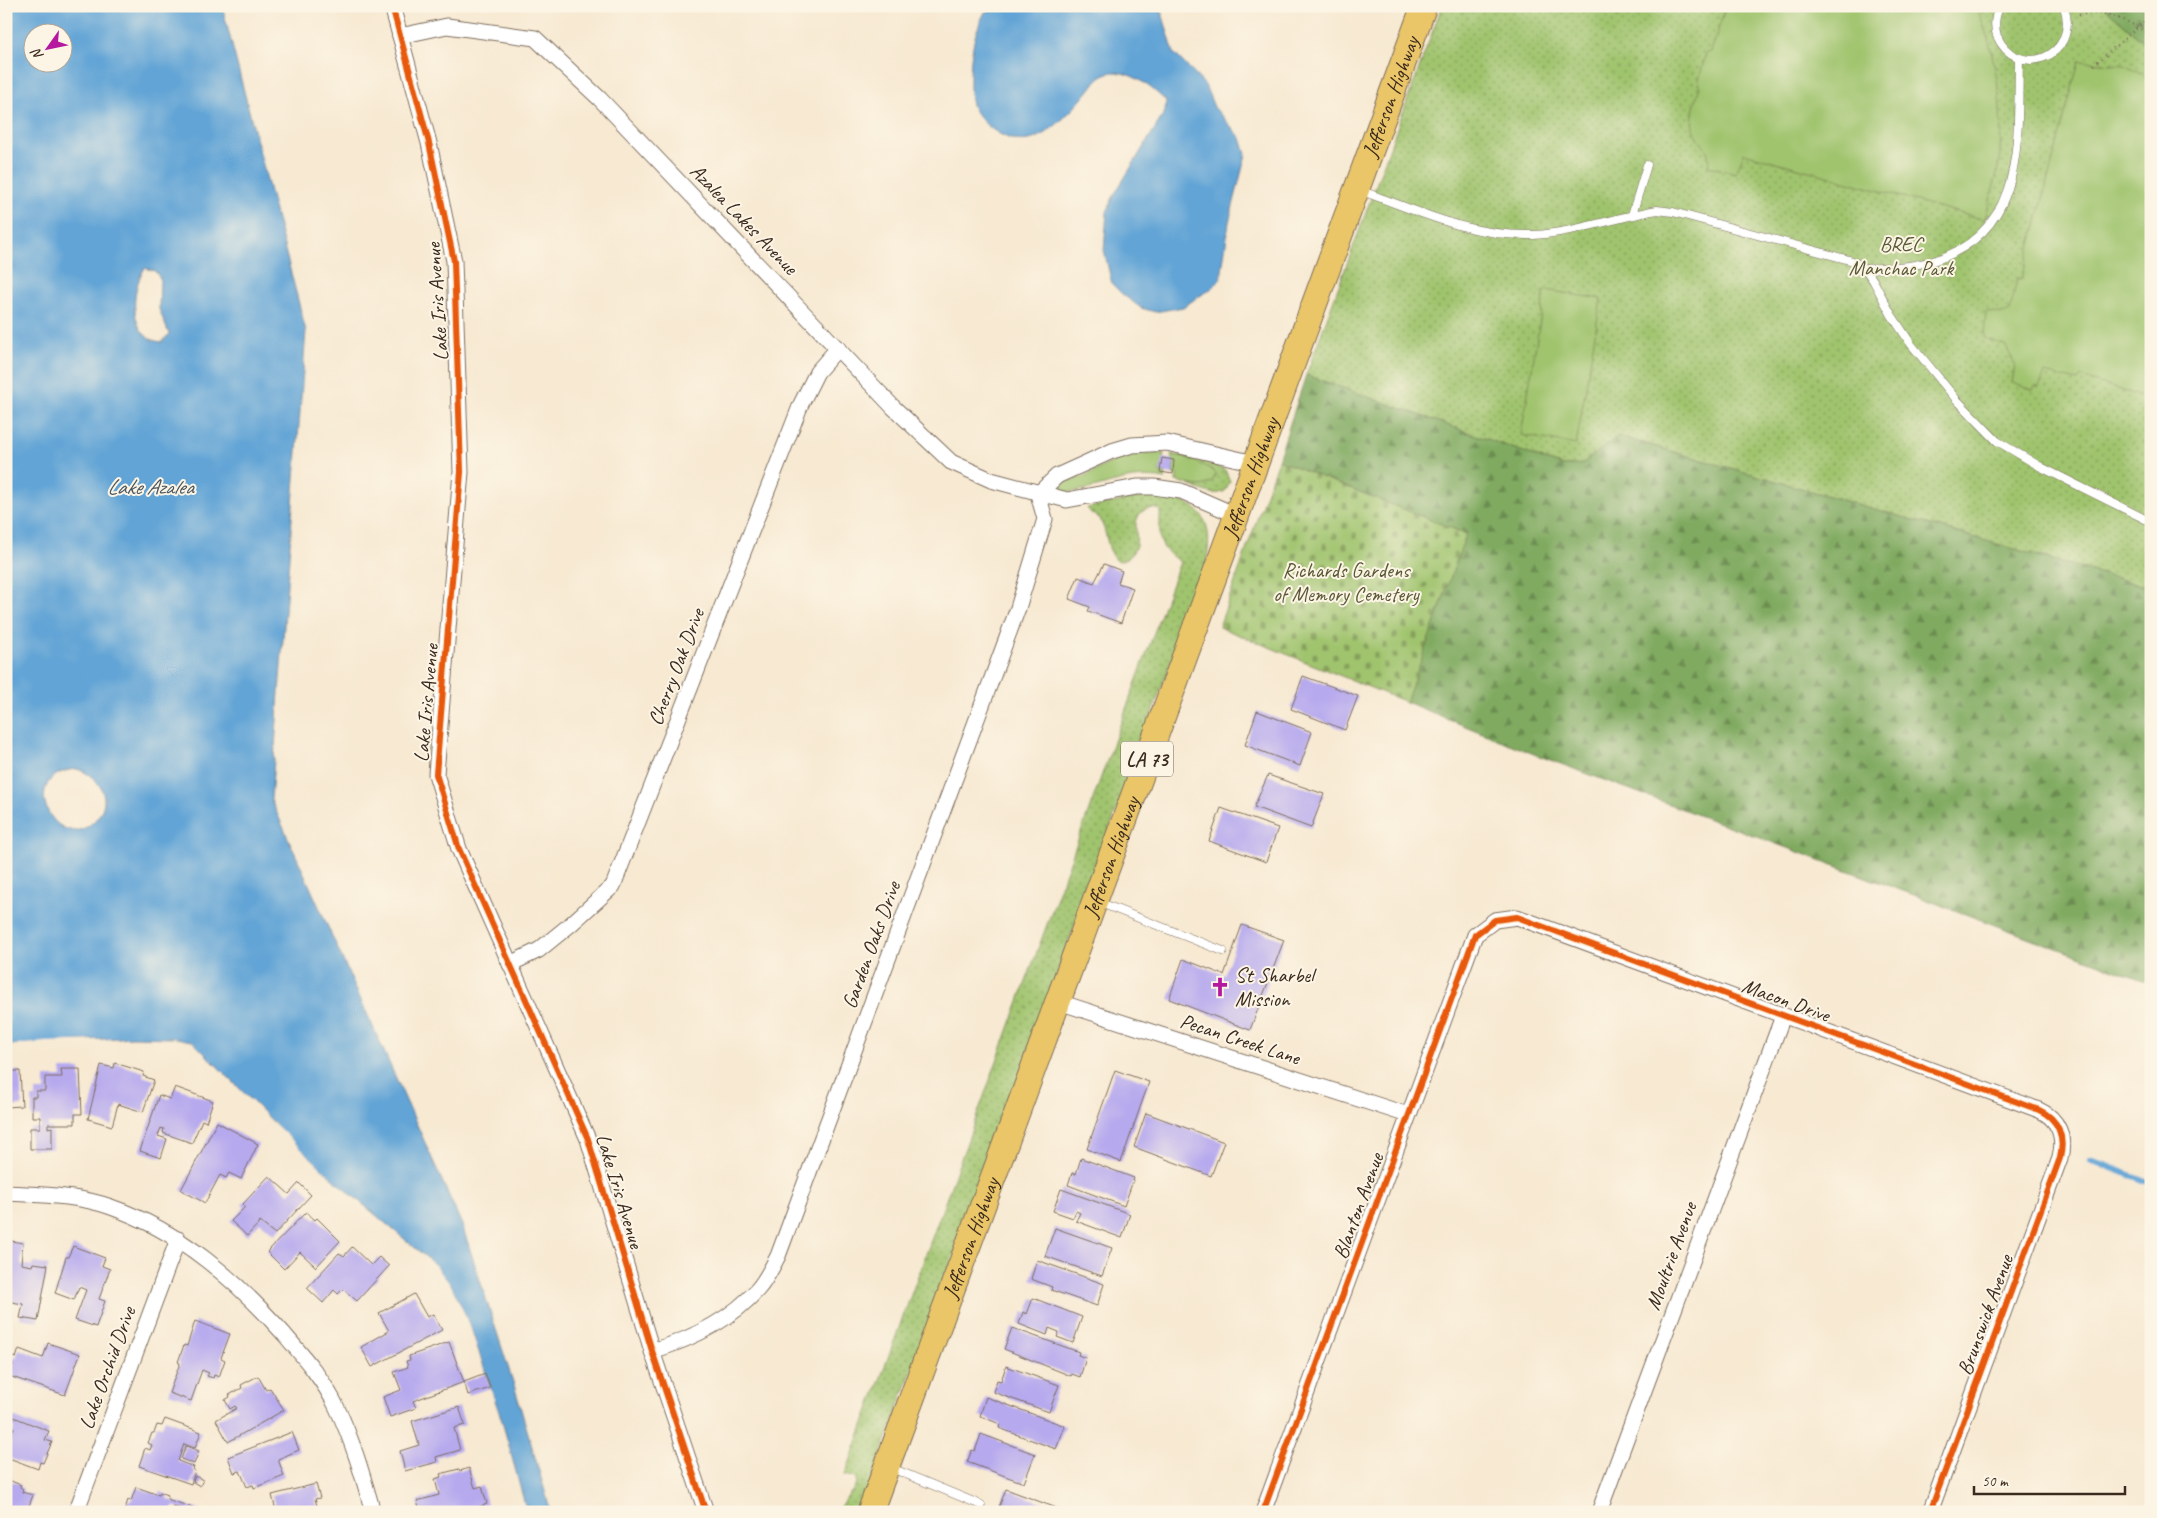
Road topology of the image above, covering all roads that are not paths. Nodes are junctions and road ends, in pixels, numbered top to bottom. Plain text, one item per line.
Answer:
1 (392, 6) edge
2 (1424, 6) edge
3 (2000, 6) edge
4 (2064, 6) edge
5 (400, 36) junction
6 (2019, 58) junction
7 (1646, 165) dead end
8 (1357, 189) junction
9 (1632, 215) junction
10 (1865, 270) junction
11 (838, 348) junction
12 (1255, 463) junction
13 (1038, 494) junction
14 (1236, 515) junction
15 (2151, 522) edge
16 (1096, 901) junction
17 (1495, 920) joint
18 (1223, 951) dead end
19 (510, 964) junction
20 (1059, 1002) junction
21 (1783, 1016) junction
22 (1408, 1115) junction
23 (2059, 1128) joint
24 (6, 1193) edge
25 (178, 1239) junction
26 (652, 1351) junction
27 (887, 1467) junction
28 (981, 1505) dead end
29 (76, 1512) edge
30 (373, 1512) edge
31 (706, 1512) edge
32 (870, 1512) edge
33 (1263, 1512) edge
34 (1599, 1512) edge
35 (1930, 1512) edge

1 - 5 street, Lake Iris Avenue
2 - 8 main road, Jefferson Highway / LA 73
3 - 6 lane
4 - 6 lane
5 - 11 street, Azalea Lakes Avenue
5 - 19 street, Lake Iris Avenue
6 - 10 lane
7 - 9 lane
8 - 9 lane
8 - 12 main road, Jefferson Highway / LA 73
9 - 10 lane
10 - 15 lane
11 - 13 street, Azalea Lakes Avenue
11 - 19 street, Cherry Oak Drive
12 - 13 street
12 - 14 main road, Jefferson Highway / LA 73
13 - 14 street, Azalea Lakes Avenue
13 - 26 street, Garden Oaks Drive
14 - 16 main road, Jefferson Highway / LA 73
16 - 18 lane
16 - 20 main road, Jefferson Highway / LA 73
17 - 21 street, Macon Drive
17 - 22 street, Blanton Avenue
19 - 26 street, Lake Iris Avenue
20 - 22 street, Pecan Creek Lane
20 - 27 main road, Jefferson Highway / LA 73
21 - 23 street, Macon Drive
21 - 34 street, Moultrie Avenue
22 - 33 street, Blanton Avenue
23 - 35 street, Brunswick Avenue
24 - 25 street
25 - 29 street, Lake Orchid Drive
25 - 30 street
26 - 31 street, Lake Iris Avenue
27 - 28 lane
27 - 32 main road, Jefferson Highway / LA 73

